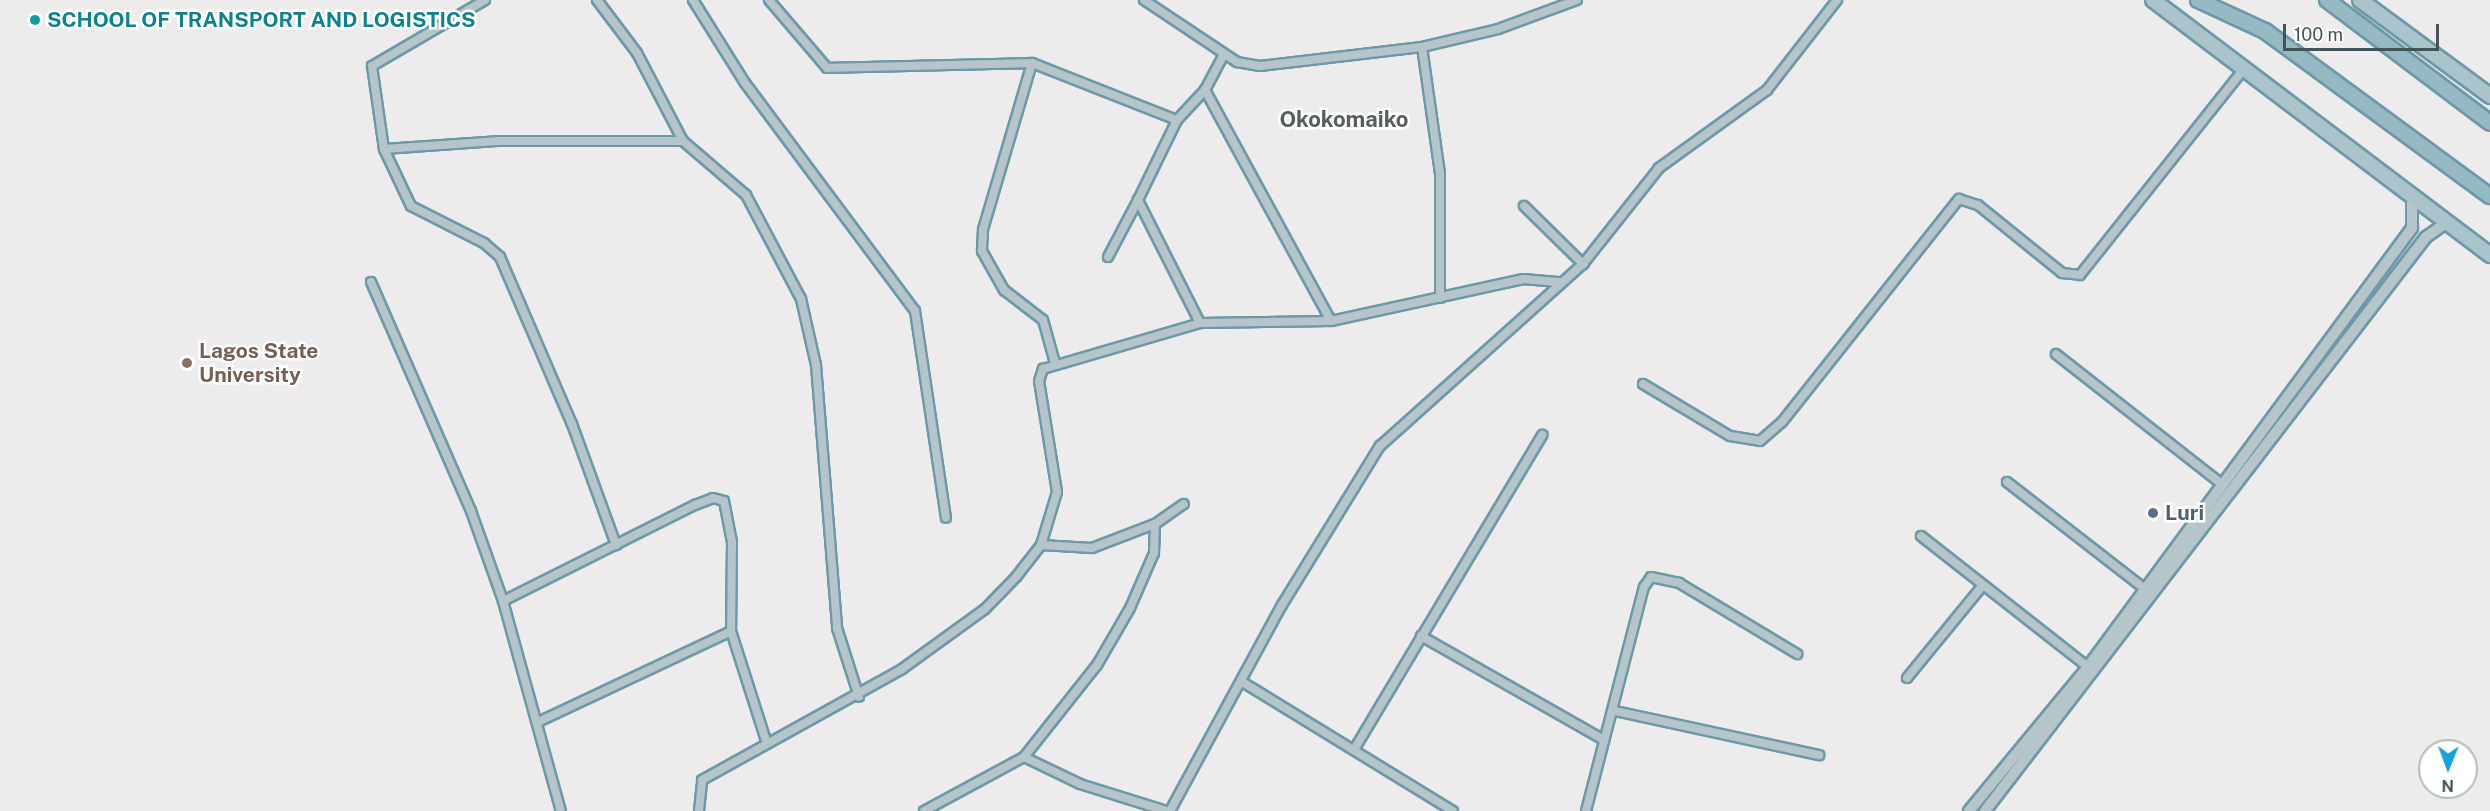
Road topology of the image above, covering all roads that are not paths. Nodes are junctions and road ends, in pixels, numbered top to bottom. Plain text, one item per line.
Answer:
1 (485, 0) edge
2 (597, 0) edge
3 (693, 0) edge
4 (769, 0) edge
5 (1144, 0) edge
6 (1578, 0) edge
7 (1837, 0) edge
8 (2153, 0) edge
9 (2198, 0) edge
10 (2327, 0) edge
11 (2360, 0) edge
12 (1422, 47) junction
13 (1224, 54) junction
14 (1032, 63) junction
15 (2244, 69) junction
16 (1205, 90) junction
17 (2490, 96) edge
18 (1177, 120) junction
19 (2490, 123) edge
20 (683, 141) junction
21 (384, 149) junction
22 (2490, 196) edge
23 (1138, 200) junction
24 (2412, 200) junction
25 (1524, 206) dead end
26 (2446, 223) junction
27 (2490, 255) edge
28 (1108, 257) dead end
29 (1583, 264) junction
30 (371, 282) dead end
31 (1561, 282) junction
32 (1440, 298) junction
33 (1331, 321) junction
34 (1200, 323) junction
35 (2056, 354) dead end
36 (1055, 363) junction
37 (1643, 384) dead end
38 (1542, 435) dead end
39 (2007, 482) dead end
40 (2223, 485) junction
41 (1184, 504) dead end
42 (946, 518) dead end
43 (1155, 524) junction
44 (1921, 536) dead end
45 (1041, 544) junction
46 (615, 545) junction
47 (1983, 585) junction
48 (2146, 590) junction
49 (503, 601) junction
50 (731, 632) junction
51 (1421, 636) junction
52 (1797, 654) dead end
53 (2088, 667) junction
54 (1907, 678) dead end
55 (1244, 683) junction
56 (859, 697) junction
57 (1615, 711) junction
58 (538, 722) junction
59 (1604, 740) junction
60 (766, 741) junction
61 (1355, 748) junction
62 (1819, 755) dead end
63 (1024, 757) junction
64 (561, 811) edge
65 (699, 811) edge
66 (924, 811) edge
67 (1168, 811) edge
68 (1453, 811) edge
69 (1586, 811) edge
70 (1969, 811) edge
71 (1985, 811) edge

1 - 21 street
2 - 20 street
3 - 42 street
4 - 14 street
5 - 13 street
6 - 12 street
7 - 29 street
8 - 15 main road
9 - 22 highway
10 - 19 highway
11 - 17 main road
12 - 13 street
12 - 32 street
13 - 16 street
14 - 18 street
14 - 36 street
15 - 24 main road
15 - 37 street
16 - 18 street
16 - 33 street
18 - 23 street
20 - 21 street
20 - 56 street
21 - 46 street
23 - 28 street
23 - 34 street
24 - 26 main road
24 - 40 street
25 - 29 street
26 - 27 main road
26 - 71 street
29 - 31 street
30 - 49 street
31 - 32 street
31 - 55 street
32 - 33 street
33 - 34 street
34 - 36 street
35 - 40 street
36 - 45 street
38 - 51 street
39 - 48 street
40 - 48 street
41 - 43 street
43 - 45 street
43 - 63 street
44 - 47 street
45 - 56 street
46 - 49 street
46 - 50 street
47 - 53 street
47 - 54 street
48 - 53 street
49 - 58 street
50 - 58 street
50 - 60 street
51 - 59 street
51 - 61 street
52 - 57 street
53 - 70 street
55 - 61 street
55 - 67 street
56 - 60 street
57 - 59 street
57 - 62 street
58 - 64 street
59 - 69 street
60 - 65 street
61 - 68 street
63 - 66 street
63 - 67 street

